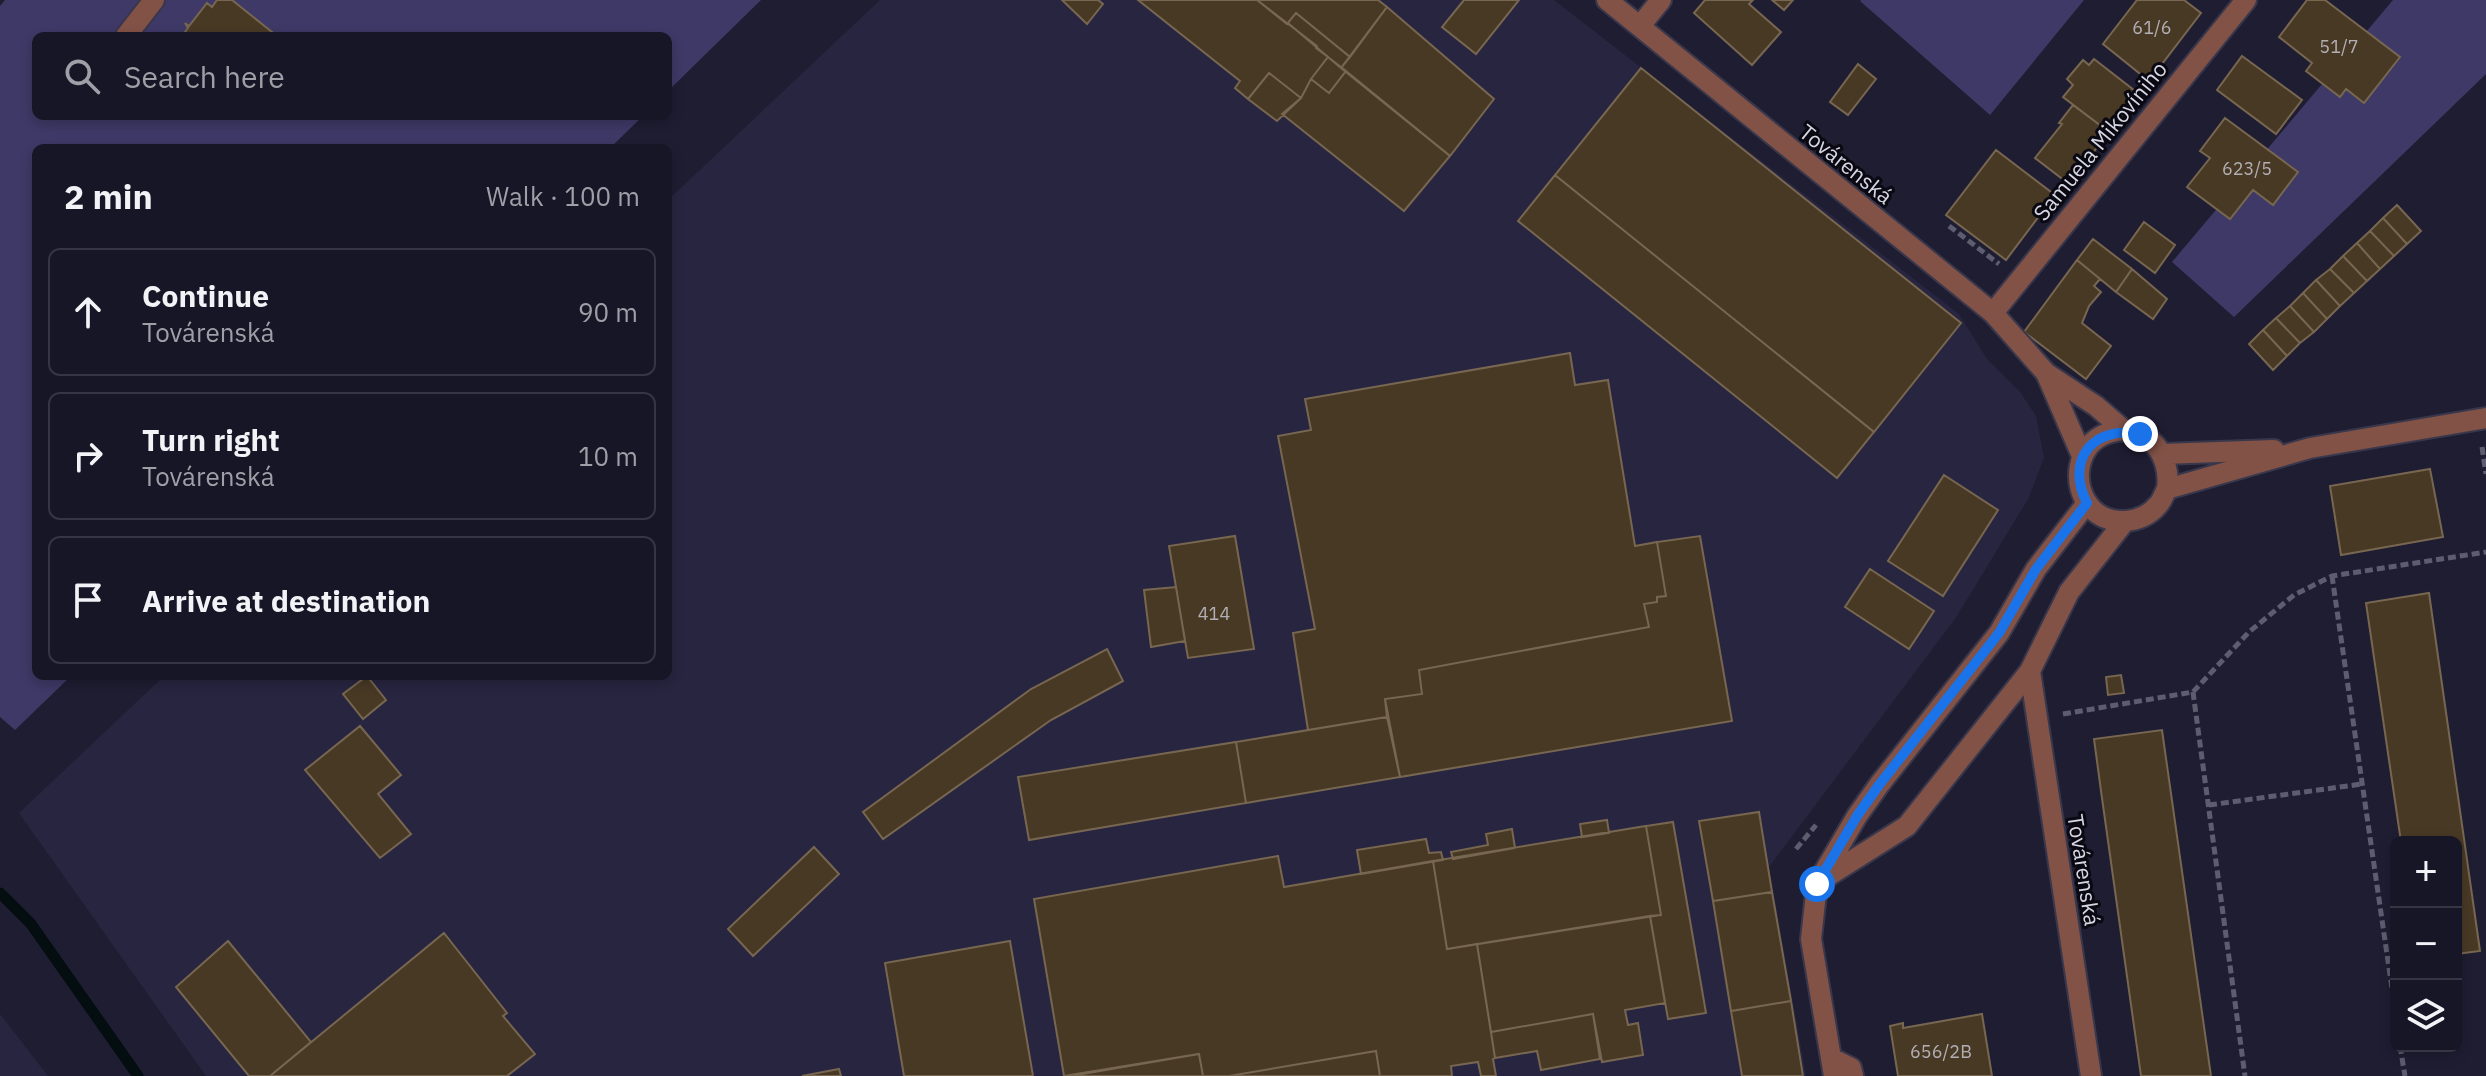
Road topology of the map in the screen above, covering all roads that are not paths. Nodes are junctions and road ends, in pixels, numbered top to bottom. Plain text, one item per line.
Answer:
1 (154, 0) edge
2 (1607, 0) edge
3 (1661, 0) edge
4 (2246, 0) edge
5 (1640, 26) junction
6 (129, 32) edge
7 (1993, 313) junction
8 (2046, 373) junction
9 (2486, 418) edge
10 (2125, 431) junction
11 (2310, 448) junction
12 (2163, 454) junction
13 (2082, 456) junction
14 (2167, 489) junction
15 (2087, 503) junction
16 (2125, 521) junction
17 (2030, 671) junction
18 (1817, 884) junction
19 (1832, 1067) edge
20 (1853, 1076) edge
21 (2091, 1076) edge

1 - 6 street
2 - 5 street, Továrenská
3 - 5 street
4 - 7 street, Samuela Mikovíniho
5 - 7 street, Továrenská
7 - 8 street, Továrenská
8 - 10 street, Továrenská
8 - 13 street, Továrenská
9 - 11 street
10 - 12 street, Továrenská
10 - 13 street
11 - 12 street
11 - 14 street
12 - 14 street
13 - 15 street, Továrenská
14 - 16 street
15 - 16 street
15 - 18 street
16 - 17 street
17 - 18 street
17 - 21 street, Továrenská
18 - 19 street
19 - 20 street

